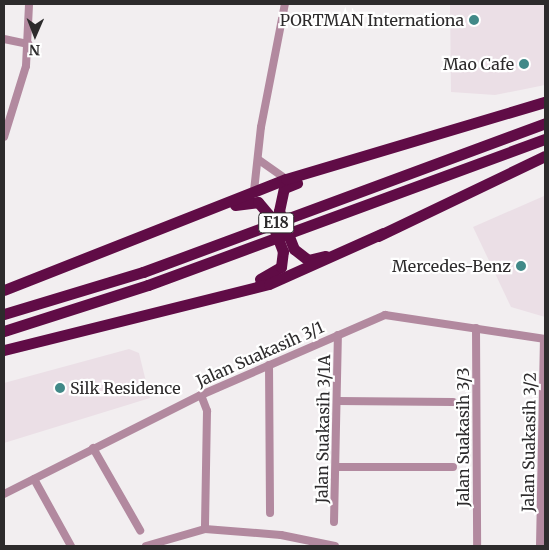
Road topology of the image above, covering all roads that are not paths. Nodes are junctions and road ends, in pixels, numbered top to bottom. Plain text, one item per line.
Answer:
1 (29, 4) edge
2 (285, 4) edge
3 (4, 39) edge
4 (28, 44) junction
5 (545, 102) edge
6 (545, 123) edge
7 (4, 137) edge
8 (545, 139) edge
9 (545, 156) edge
10 (259, 160) junction
11 (545, 163) edge
12 (342, 164) junction
13 (523, 170) junction
14 (286, 179) junction
15 (254, 191) junction
16 (274, 213) junction
17 (188, 219) junction
18 (383, 233) junction
19 (288, 250) junction
20 (4, 290) edge
21 (204, 300) junction
22 (4, 314) edge
23 (476, 328) junction
24 (4, 331) edge
25 (338, 335) junction
26 (545, 339) edge
27 (4, 350) edge
28 (269, 365) junction
29 (201, 395) junction
30 (338, 401) junction
31 (454, 402) dead end
32 (93, 448) junction
33 (337, 466) junction
34 (454, 466) dead end
35 (34, 479) junction
36 (4, 494) edge
37 (270, 513) dead end
38 (334, 522) dead end
39 (140, 530) dead end
40 (205, 530) junction
41 (72, 546) edge
42 (146, 546) edge
43 (335, 546) edge
44 (477, 546) edge
45 (540, 546) edge

1 - 4 street
2 - 10 street
3 - 4 street
4 - 7 street
5 - 12 highway
6 - 22 highway, E18
8 - 24 highway, E18
9 - 13 highway
10 - 14 street
10 - 15 street
11 - 13 highway
12 - 14 highway
12 - 16 highway
13 - 18 highway
14 - 15 highway
15 - 17 highway
16 - 17 highway
16 - 19 highway, bridge
17 - 20 highway
18 - 19 highway
18 - 21 highway
19 - 21 highway
21 - 27 highway
23 - 25 street, Jalan Suakasih 3/1
23 - 26 street, Jalan Suakasih 3/1
23 - 44 street, Jalan Suakasih 3/3
25 - 28 street, Jalan Suakasih 3/1
25 - 30 street, Jalan Suakasih 3/1A
26 - 45 street, Jalan Suakasih 3/2
28 - 29 street, Jalan Suakasih 3/1
28 - 37 street
29 - 32 street, Jalan Suakasih 3/1
29 - 40 street
30 - 31 street
30 - 33 street, Jalan Suakasih 3/1A
32 - 35 street, Jalan Suakasih 3/1
32 - 39 street
33 - 34 street
33 - 38 street, Jalan Suakasih 3/1A
35 - 36 street, Jalan Suakasih 3/1
35 - 41 street
40 - 42 street
40 - 43 street

